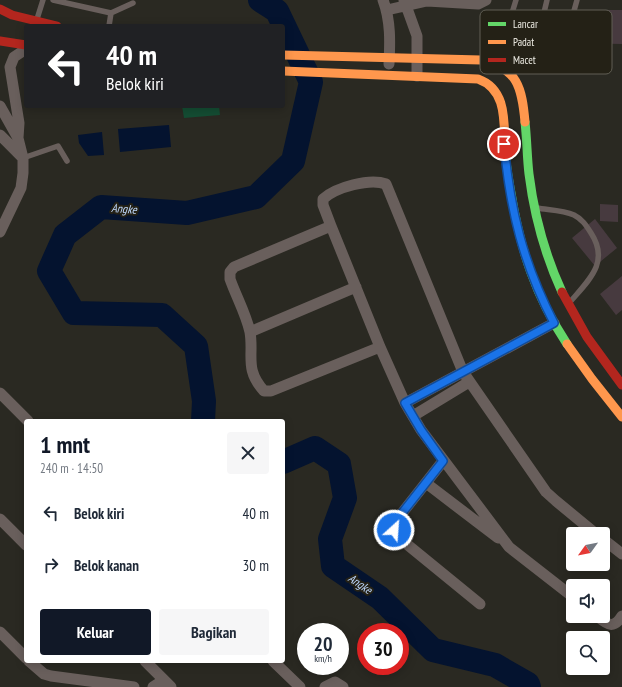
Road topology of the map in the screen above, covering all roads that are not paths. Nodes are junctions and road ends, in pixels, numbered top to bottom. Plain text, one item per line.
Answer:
1 (42, 0) edge
2 (53, 0) edge
3 (486, 0) edge
4 (516, 0) edge
5 (547, 0) edge
6 (577, 0) edge
7 (133, 2) dead end
8 (405, 2) edge
9 (385, 5) edge
10 (0, 10) edge
11 (513, 10) edge
12 (545, 10) edge
13 (574, 10) edge
14 (111, 14) junction
15 (36, 21) junction
16 (49, 24) edge
17 (109, 24) edge
18 (0, 42) edge
19 (24, 45) edge
20 (24, 50) edge
21 (285, 55) edge
22 (389, 58) junction
23 (417, 59) junction
24 (480, 60) edge
25 (285, 71) edge
26 (389, 74) junction
27 (502, 74) edge
28 (512, 74) edge
29 (417, 76) junction
30 (494, 88) junction
31 (0, 106) edge
32 (0, 135) edge
33 (18, 138) junction
34 (24, 158) junction
35 (66, 161) dead end
36 (535, 208) junction
37 (331, 226) junction
38 (0, 232) edge
39 (356, 287) junction
40 (568, 305) junction
41 (554, 323) junction
42 (250, 332) junction
43 (380, 347) junction
44 (463, 372) junction
45 (469, 382) junction
46 (622, 385) edge
47 (0, 393) edge
48 (405, 403) junction
49 (413, 416) junction
50 (622, 417) edge
51 (26, 419) edge
52 (443, 461) junction
53 (426, 483) junction
54 (0, 519) edge
55 (588, 527) edge
56 (24, 543) edge
57 (610, 545) edge
58 (509, 547) junction
59 (622, 554) edge
60 (566, 592) edge
61 (480, 604) dead end
62 (622, 616) edge
63 (606, 623) edge
64 (0, 632) edge
65 (24, 656) edge
66 (31, 663) edge
67 (147, 663) edge
68 (275, 663) edge
69 (168, 684) edge
70 (134, 687) edge
71 (153, 687) edge
72 (300, 687) edge
73 (325, 687) edge
74 (343, 687) edge

1 - 15 lane
2 - 14 lane
3 - 8 street
4 - 11 lane
5 - 12 lane
6 - 13 lane
7 - 14 lane
8 - 9 street
8 - 23 street
9 - 22 street
10 - 15 street
14 - 17 lane
15 - 16 street
18 - 19 street
20 - 33 street
21 - 22 street
22 - 23 street
22 - 26 street
23 - 24 street
23 - 29 street
25 - 26 street
26 - 29 street
27 - 30 street
28 - 36 street
29 - 30 street
30 - 41 street
31 - 33 street
32 - 34 street
33 - 34 street
34 - 35 lane
34 - 38 street
36 - 40 street
36 - 40 lane
37 - 39 street
37 - 42 street
37 - 44 street
39 - 42 street
39 - 43 street
40 - 46 street
41 - 44 street
41 - 50 street
42 - 43 street
43 - 48 street
44 - 45 street
44 - 48 street
45 - 49 street
45 - 55 street
47 - 51 street
48 - 49 street
49 - 52 street
52 - 53 street
52 - 58 street
53 - 58 street
53 - 61 street
54 - 56 street
57 - 59 street
58 - 60 street
62 - 63 street
64 - 65 street
66 - 70 street
67 - 69 street
68 - 72 street
69 - 71 street
73 - 74 street

